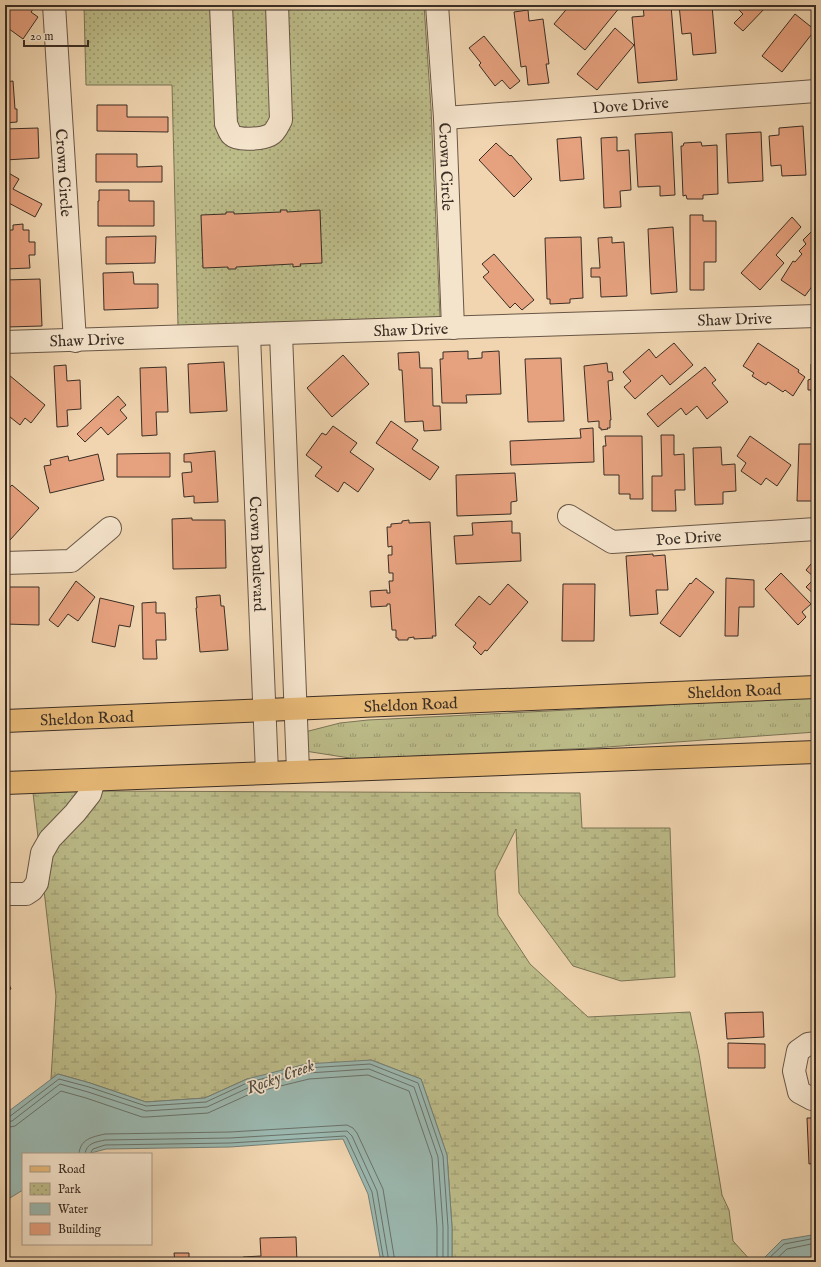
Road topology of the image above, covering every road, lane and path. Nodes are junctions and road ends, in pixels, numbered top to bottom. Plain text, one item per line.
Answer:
1 (54, 5) edge
2 (221, 5) edge
3 (277, 5) edge
4 (437, 5) edge
5 (816, 92) edge
6 (445, 118) junction
7 (816, 316) edge
8 (453, 328) junction
9 (280, 334) junction
10 (248, 335) junction
11 (75, 340) junction
12 (5, 342) edge
13 (569, 516) dead end
14 (110, 528) dead end
15 (816, 530) edge
16 (5, 563) edge
17 (816, 687) edge
18 (296, 710) junction
19 (264, 711) junction
20 (5, 721) edge
21 (816, 752) edge
22 (298, 771) junction
23 (266, 773) junction
24 (94, 780) junction
25 (5, 783) edge
26 (5, 894) edge
27 (816, 1043) edge
28 (816, 1098) edge

1 - 11 street, Crown Circle
2 - 3 street
4 - 6 street, Crown Circle
5 - 6 street, Dove Drive
6 - 8 street, Crown Circle
7 - 8 street, Shaw Drive
8 - 9 street, Shaw Drive
9 - 10 street, Shaw Drive
9 - 18 street, Crown Boulevard
10 - 11 street, Shaw Drive
10 - 19 street, Crown Boulevard
11 - 12 street, Shaw Drive
13 - 15 street, Poe Drive
14 - 16 street
17 - 18 main road, Sheldon Road
18 - 19 main road, Sheldon Road
18 - 22 street, Crown Boulevard
19 - 20 main road, Sheldon Road
19 - 23 street, Crown Boulevard
21 - 22 main road
22 - 23 main road
23 - 24 main road
24 - 25 main road
24 - 26 street
27 - 28 street

